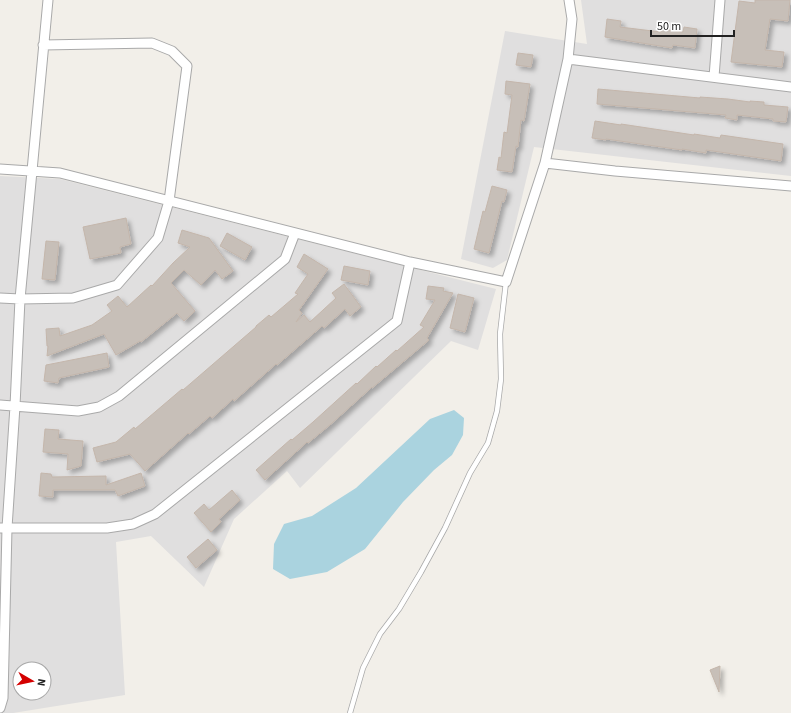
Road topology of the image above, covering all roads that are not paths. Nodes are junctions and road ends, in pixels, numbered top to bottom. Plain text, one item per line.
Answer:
1 (48, 0) edge
2 (569, 0) edge
3 (720, 0) edge
4 (43, 45) junction
5 (568, 59) junction
6 (714, 77) junction
7 (791, 87) edge
8 (545, 163) junction
9 (0, 169) edge
10 (31, 171) junction
11 (791, 186) edge
12 (169, 201) junction
13 (295, 233) junction
14 (410, 262) junction
15 (506, 282) junction
16 (0, 298) edge
17 (20, 299) junction
18 (0, 405) edge
19 (15, 406) junction
20 (3, 528) edge
21 (0, 708) edge
22 (350, 713) edge

1 - 4 street
2 - 5 street
3 - 6 street
4 - 10 street
4 - 12 street
5 - 6 street
5 - 8 street
6 - 7 street
8 - 11 street
8 - 15 street
9 - 10 street
10 - 12 street
10 - 17 street
12 - 13 street
12 - 17 street
13 - 14 street
13 - 19 street
14 - 15 street
14 - 20 street
15 - 22 lane
16 - 17 street
17 - 19 street
18 - 19 street
19 - 20 street
20 - 21 street

